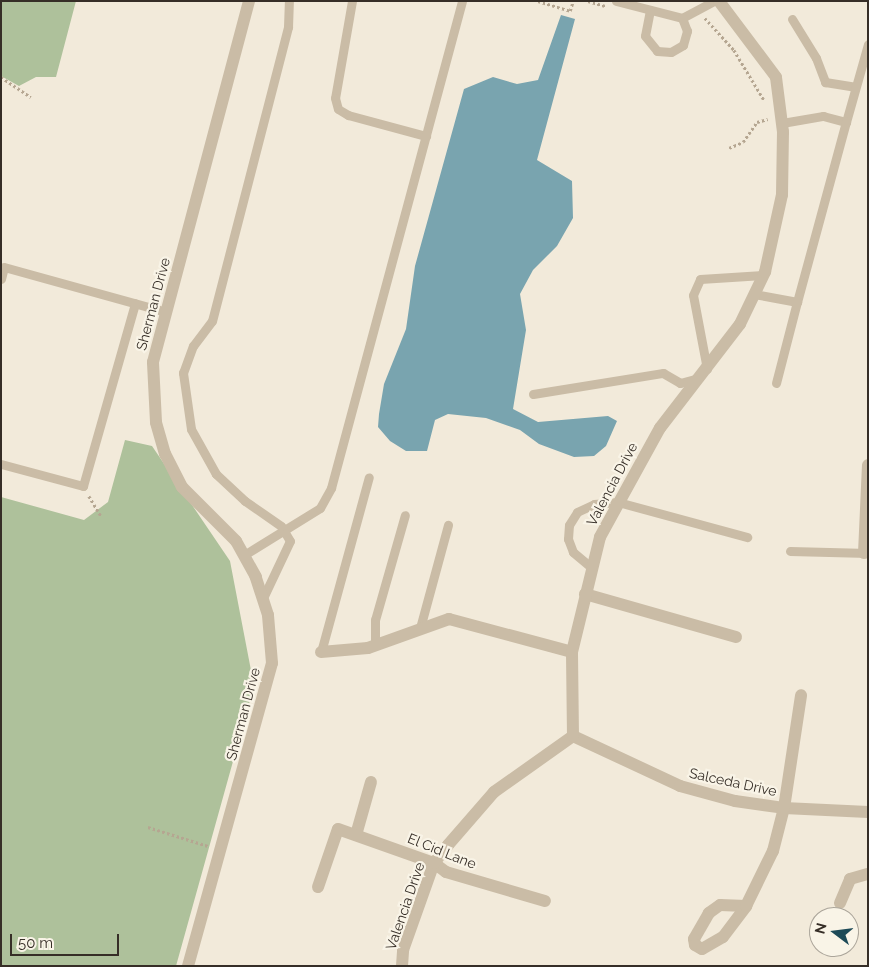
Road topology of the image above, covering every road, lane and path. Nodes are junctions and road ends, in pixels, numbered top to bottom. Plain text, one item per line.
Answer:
1 (249, 1) edge
2 (289, 1) edge
3 (352, 1) edge
4 (462, 1) edge
5 (538, 1) edge
6 (573, 1) edge
7 (588, 1) edge
8 (714, 1) edge
9 (719, 1) edge
10 (615, 5) edge
11 (643, 6) edge
12 (682, 18) junction
13 (697, 19) dead end
14 (792, 19) dead end
15 (868, 44) edge
16 (1, 77) edge
17 (856, 87) junction
18 (31, 97) dead end
19 (768, 107) dead end
20 (771, 114) dead end
21 (846, 122) junction
22 (782, 123) junction
23 (426, 136) junction
24 (729, 148) dead end
25 (3, 267) edge
26 (764, 275) junction
27 (1, 278) edge
28 (754, 294) junction
29 (798, 302) junction
30 (135, 303) junction
31 (166, 312) junction
32 (705, 374) junction
33 (776, 383) dead end
34 (532, 394) dead end
35 (1, 464) edge
36 (868, 465) edge
37 (369, 477) dead end
38 (83, 486) junction
39 (618, 502) junction
40 (405, 515) dead end
41 (101, 516) dead end
42 (448, 525) dead end
43 (284, 531) junction
44 (747, 537) dead end
45 (790, 551) dead end
46 (866, 553) edge
47 (244, 555) junction
48 (592, 568) junction
49 (585, 594) junction
50 (263, 598) junction
51 (420, 628) junction
52 (736, 637) dead end
53 (375, 645) junction
54 (321, 652) joint
55 (572, 652) junction
56 (801, 695) dead end
57 (573, 736) junction
58 (371, 782) dead end
59 (784, 808) junction
60 (868, 812) edge
61 (148, 827) dead end
62 (356, 835) junction
63 (221, 850) junction
64 (434, 863) junction
65 (868, 874) edge
66 (318, 887) dead end
67 (545, 900) dead end
68 (840, 903) dead end
69 (746, 906) dead end
70 (188, 966) edge
71 (402, 966) edge

1 - 31 street, Sherman Drive
2 - 43 lane
3 - 23 lane
4 - 23 lane
5 - 6 path
7 - 10 path
8 - 12 lane
9 - 22 street, Valencia Drive
10 - 11 lane
11 - 12 lane
11 - 12 lane
13 - 19 path
14 - 17 lane
15 - 17 lane
16 - 18 path
17 - 21 lane
20 - 24 path
21 - 22 lane
21 - 29 lane
22 - 26 street, Valencia Drive
23 - 43 lane
25 - 27 lane
25 - 30 lane
26 - 28 street, Valencia Drive
26 - 32 lane
28 - 29 lane
28 - 32 street, Valencia Drive
29 - 33 lane
30 - 31 lane
30 - 38 lane
31 - 47 street, Sherman Drive
32 - 34 lane
32 - 39 street, Valencia Drive
35 - 38 lane
36 - 46 street
37 - 54 lane
38 - 41 path
39 - 44 lane
39 - 48 street, Valencia Drive
39 - 48 lane
40 - 53 lane
42 - 51 lane
43 - 47 lane
43 - 50 lane
45 - 46 lane
47 - 50 street, Sherman Drive
48 - 49 street, Valencia Drive
49 - 52 street
49 - 55 street, Valencia Drive
50 - 63 street, Sherman Drive
51 - 53 street
51 - 55 street
53 - 54 street
55 - 57 street, Valencia Drive
56 - 59 street
57 - 59 street, Salceda Drive
57 - 64 street, Valencia Drive
58 - 62 street
59 - 60 street, Salceda Drive
59 - 69 street
61 - 63 path
62 - 64 street, El Cid Lane
62 - 66 street, El Cid Lane
63 - 70 street, Sherman Drive
64 - 67 street, El Cid Lane
64 - 71 street, Valencia Drive
65 - 68 street

